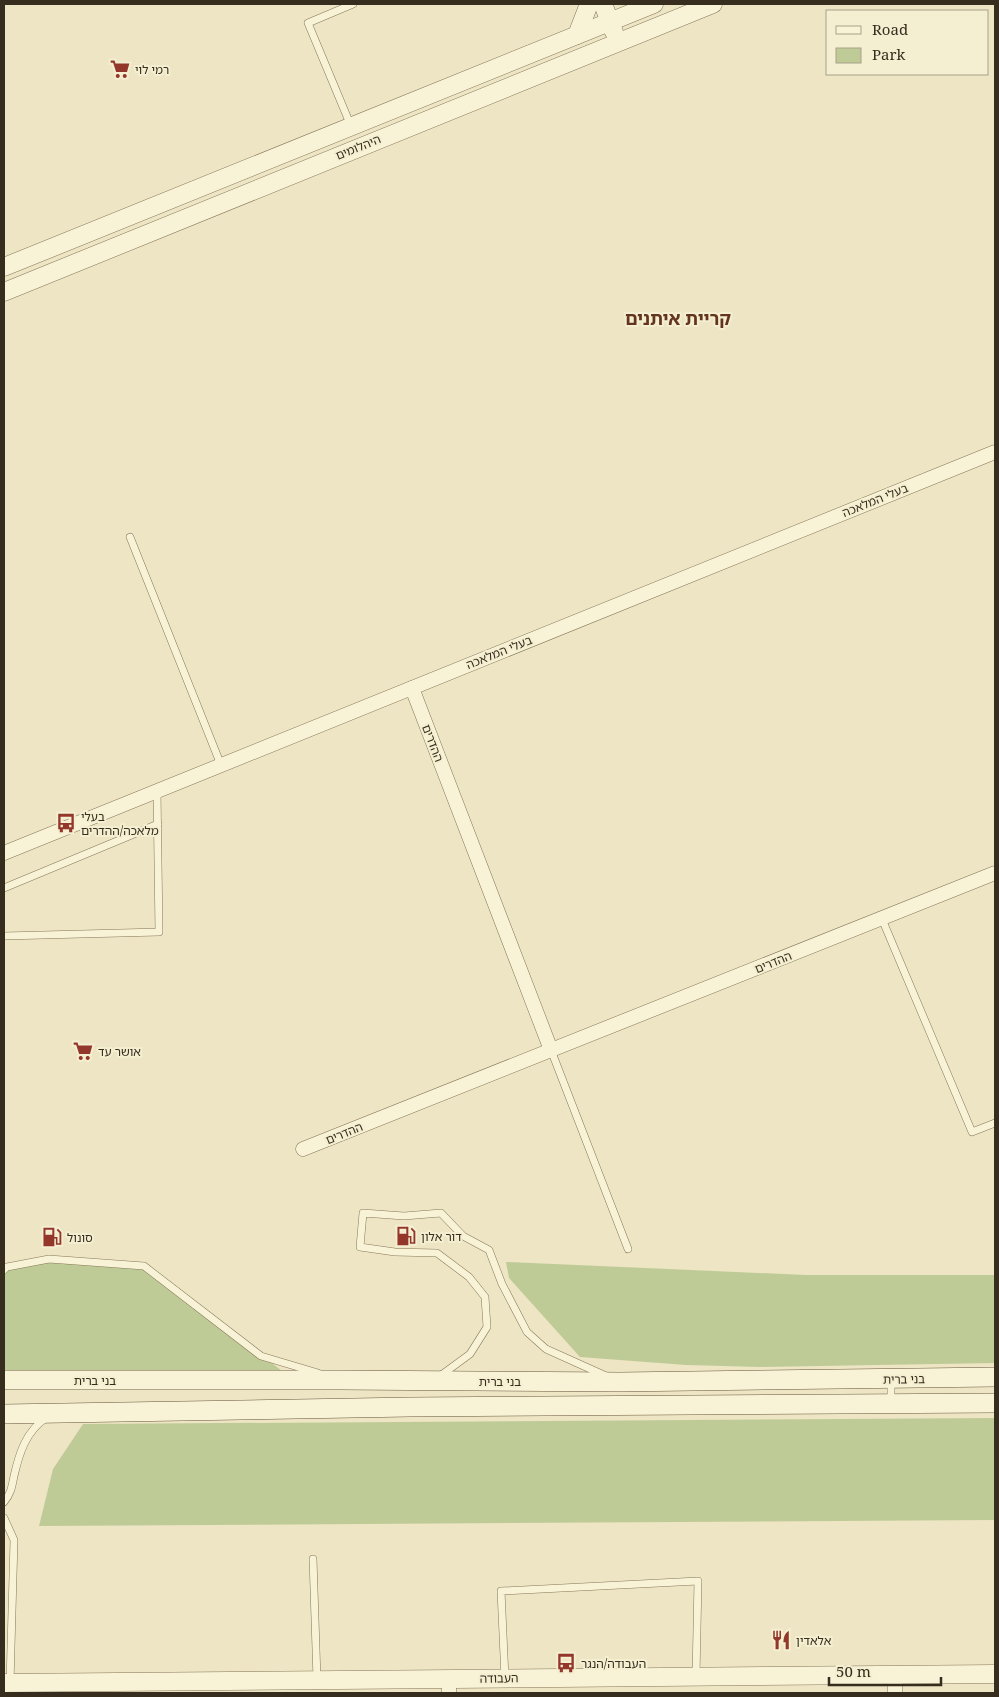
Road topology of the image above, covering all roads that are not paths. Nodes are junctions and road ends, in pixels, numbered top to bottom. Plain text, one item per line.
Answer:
1 (353, 4) edge
2 (589, 4) edge
3 (603, 4) edge
4 (654, 4) edge
5 (713, 4) edge
6 (610, 21) junction
7 (577, 35) junction
8 (618, 41) junction
9 (352, 126) junction
10 (4, 267) edge
11 (4, 292) edge
12 (995, 452) edge
13 (130, 537) dead end
14 (412, 688) junction
15 (221, 765) junction
16 (157, 791) junction
17 (158, 824) junction
18 (4, 853) edge
19 (995, 874) edge
20 (4, 888) edge
21 (882, 919) junction
22 (4, 936) edge
23 (551, 1050) junction
24 (995, 1123) edge
25 (303, 1149) dead end
26 (628, 1249) dead end
27 (4, 1270) edge
28 (995, 1377) edge
29 (891, 1379) junction
30 (4, 1380) edge
31 (340, 1380) junction
32 (434, 1381) junction
33 (620, 1382) junction
34 (891, 1403) junction
35 (995, 1403) edge
36 (53, 1413) junction
37 (4, 1414) edge
38 (4, 1502) edge
39 (4, 1518) edge
40 (313, 1559) dead end
41 (895, 1674) junction
42 (995, 1674) edge
43 (696, 1676) junction
44 (505, 1678) junction
45 (317, 1680) junction
46 (7, 1683) edge
47 (449, 1686) edge
48 (895, 1693) edge

1 - 9 lane
2 - 7 street
3 - 6 street
4 - 6 street, היהלומים
5 - 8 street, היהלומים
6 - 7 street, היהלומים
6 - 8 street
7 - 9 street, היהלומים
8 - 11 street, היהלומים
9 - 10 street, היהלומים
12 - 14 street, בעלי המלאכה
13 - 15 lane
14 - 15 street, בעלי המלאכה
14 - 23 street, ההדרים
15 - 16 street, בעלי המלאכה
16 - 17 lane
16 - 18 street, בעלי המלאכה
17 - 20 lane
17 - 22 lane
19 - 21 street, ההדרים
21 - 23 street, ההדרים
21 - 24 lane
23 - 25 street, ההדרים
23 - 26 lane
27 - 31 lane
28 - 29 main road, בני ברית
29 - 33 main road, בני ברית
29 - 34 lane
30 - 31 main road, בני ברית
31 - 32 main road, בני ברית
32 - 33 main road, בני ברית
32 - 33 lane
34 - 35 main road, בני ברית
34 - 36 main road, בני ברית
36 - 37 main road, בני ברית
36 - 38 lane
39 - 46 lane
40 - 45 lane
41 - 42 street, העבודה
41 - 43 street, העבודה
41 - 48 street
43 - 44 street, העבודה
43 - 44 lane
44 - 47 street, העבודה
45 - 46 street, העבודה
45 - 47 street, העבודה

